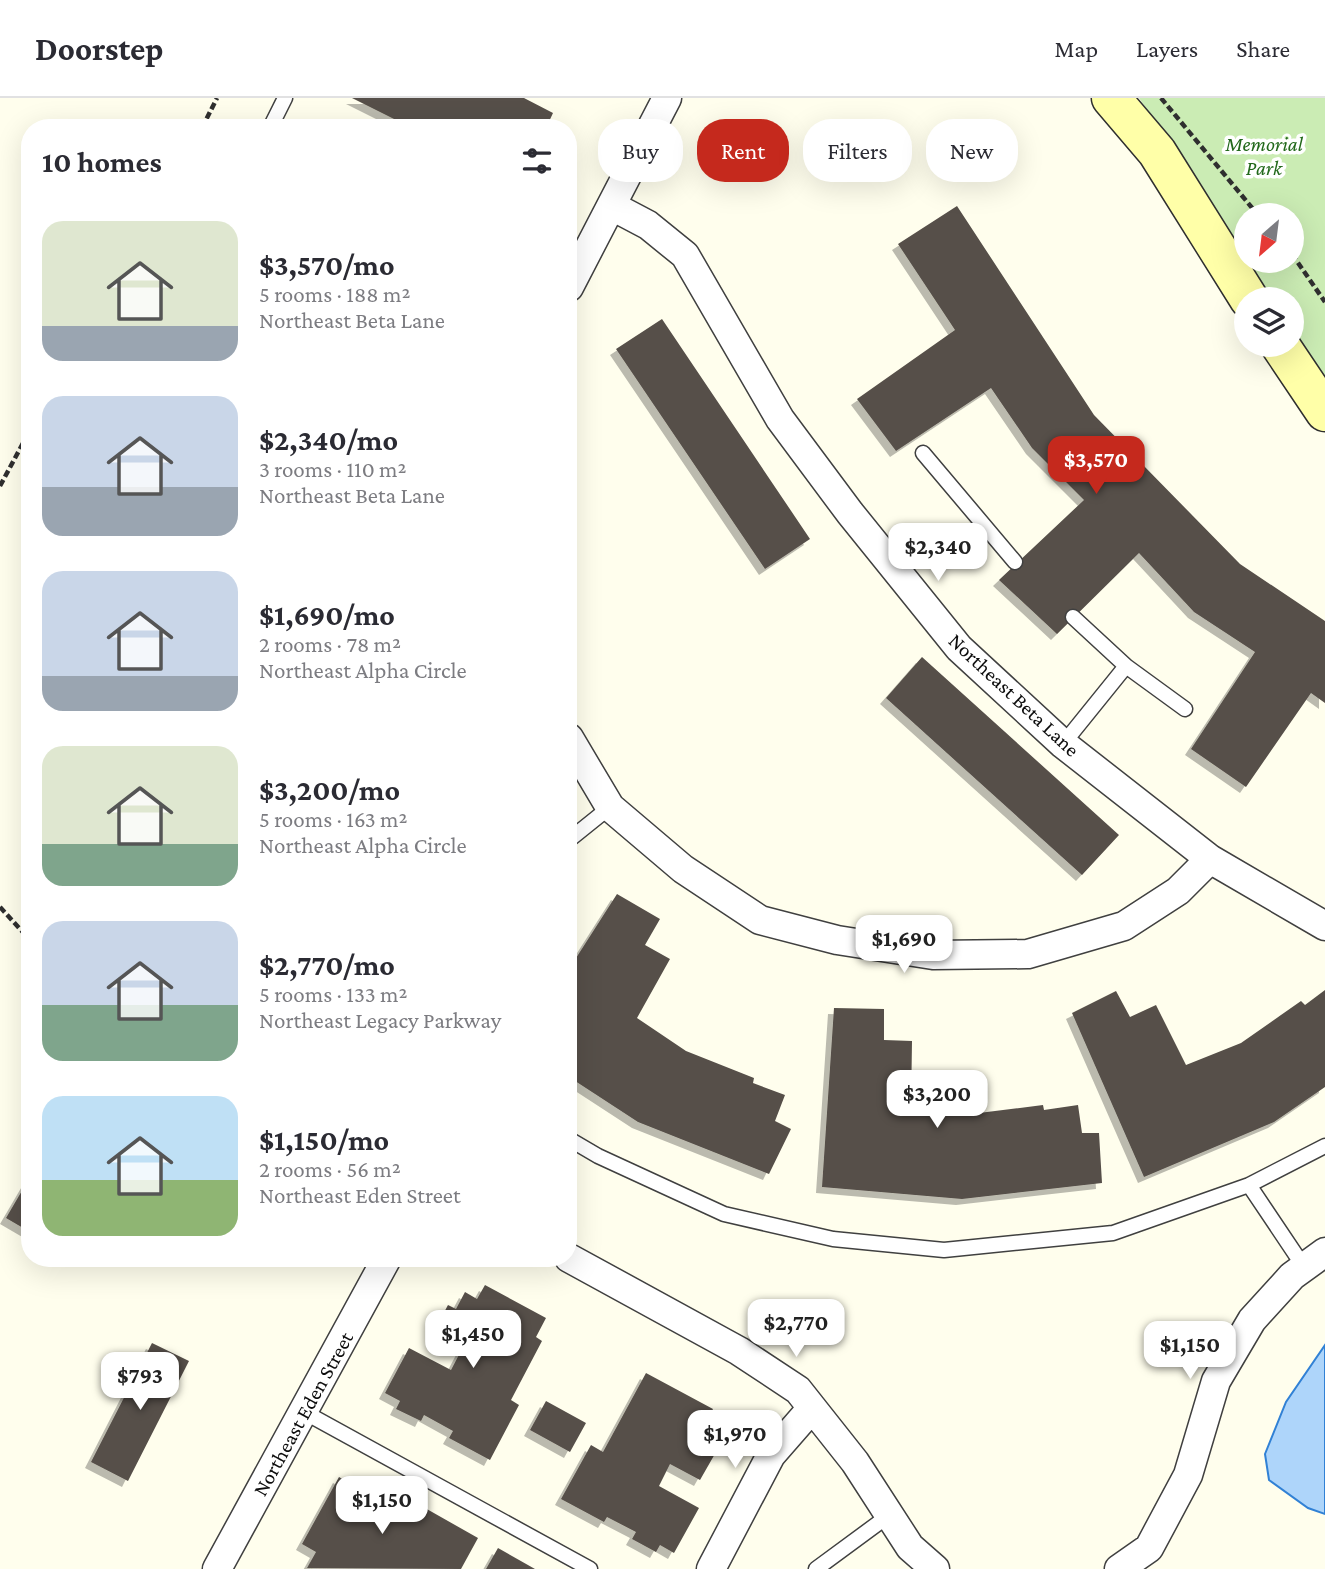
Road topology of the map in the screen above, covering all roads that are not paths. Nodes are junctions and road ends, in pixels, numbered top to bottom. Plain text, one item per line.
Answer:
1 (285, 98) edge
2 (667, 98) edge
3 (1111, 98) edge
4 (274, 119) edge
5 (612, 206) junction
6 (577, 272) edge
7 (1242, 287) edge
8 (1288, 357) edge
9 (1325, 412) edge
10 (923, 453) dead end
11 (1015, 562) dead end
12 (1073, 617) dead end
13 (1126, 666) junction
14 (1185, 709) dead end
15 (1063, 744) junction
16 (577, 751) edge
17 (610, 807) junction
18 (577, 834) edge
19 (1210, 859) junction
20 (1325, 926) edge
21 (577, 1144) edge
22 (1325, 1146) edge
23 (1249, 1185) junction
24 (1314, 1259) edge
25 (577, 1262) edge
26 (382, 1267) edge
27 (812, 1408) junction
28 (304, 1412) junction
29 (888, 1516) junction
30 (217, 1569) edge
31 (590, 1569) edge
32 (710, 1569) edge
33 (816, 1569) edge
34 (935, 1569) edge
35 (1119, 1569) edge

1 - 4 lane
2 - 5 street
3 - 7 street
5 - 6 street
5 - 15 street, Northeast Beta Lane
8 - 9 street
10 - 11 lane
12 - 13 lane
13 - 14 lane
13 - 15 lane
15 - 19 street, Northeast Beta Lane
16 - 17 street
17 - 18 lane
17 - 19 street
19 - 20 street, Northeast Beta Lane
21 - 23 lane
22 - 23 lane
23 - 24 lane
24 - 35 street
25 - 27 street
26 - 28 street, Northeast Eden Street
27 - 29 street
27 - 32 street
28 - 30 street, Northeast Eden Street
28 - 31 lane
29 - 33 lane
29 - 34 street

